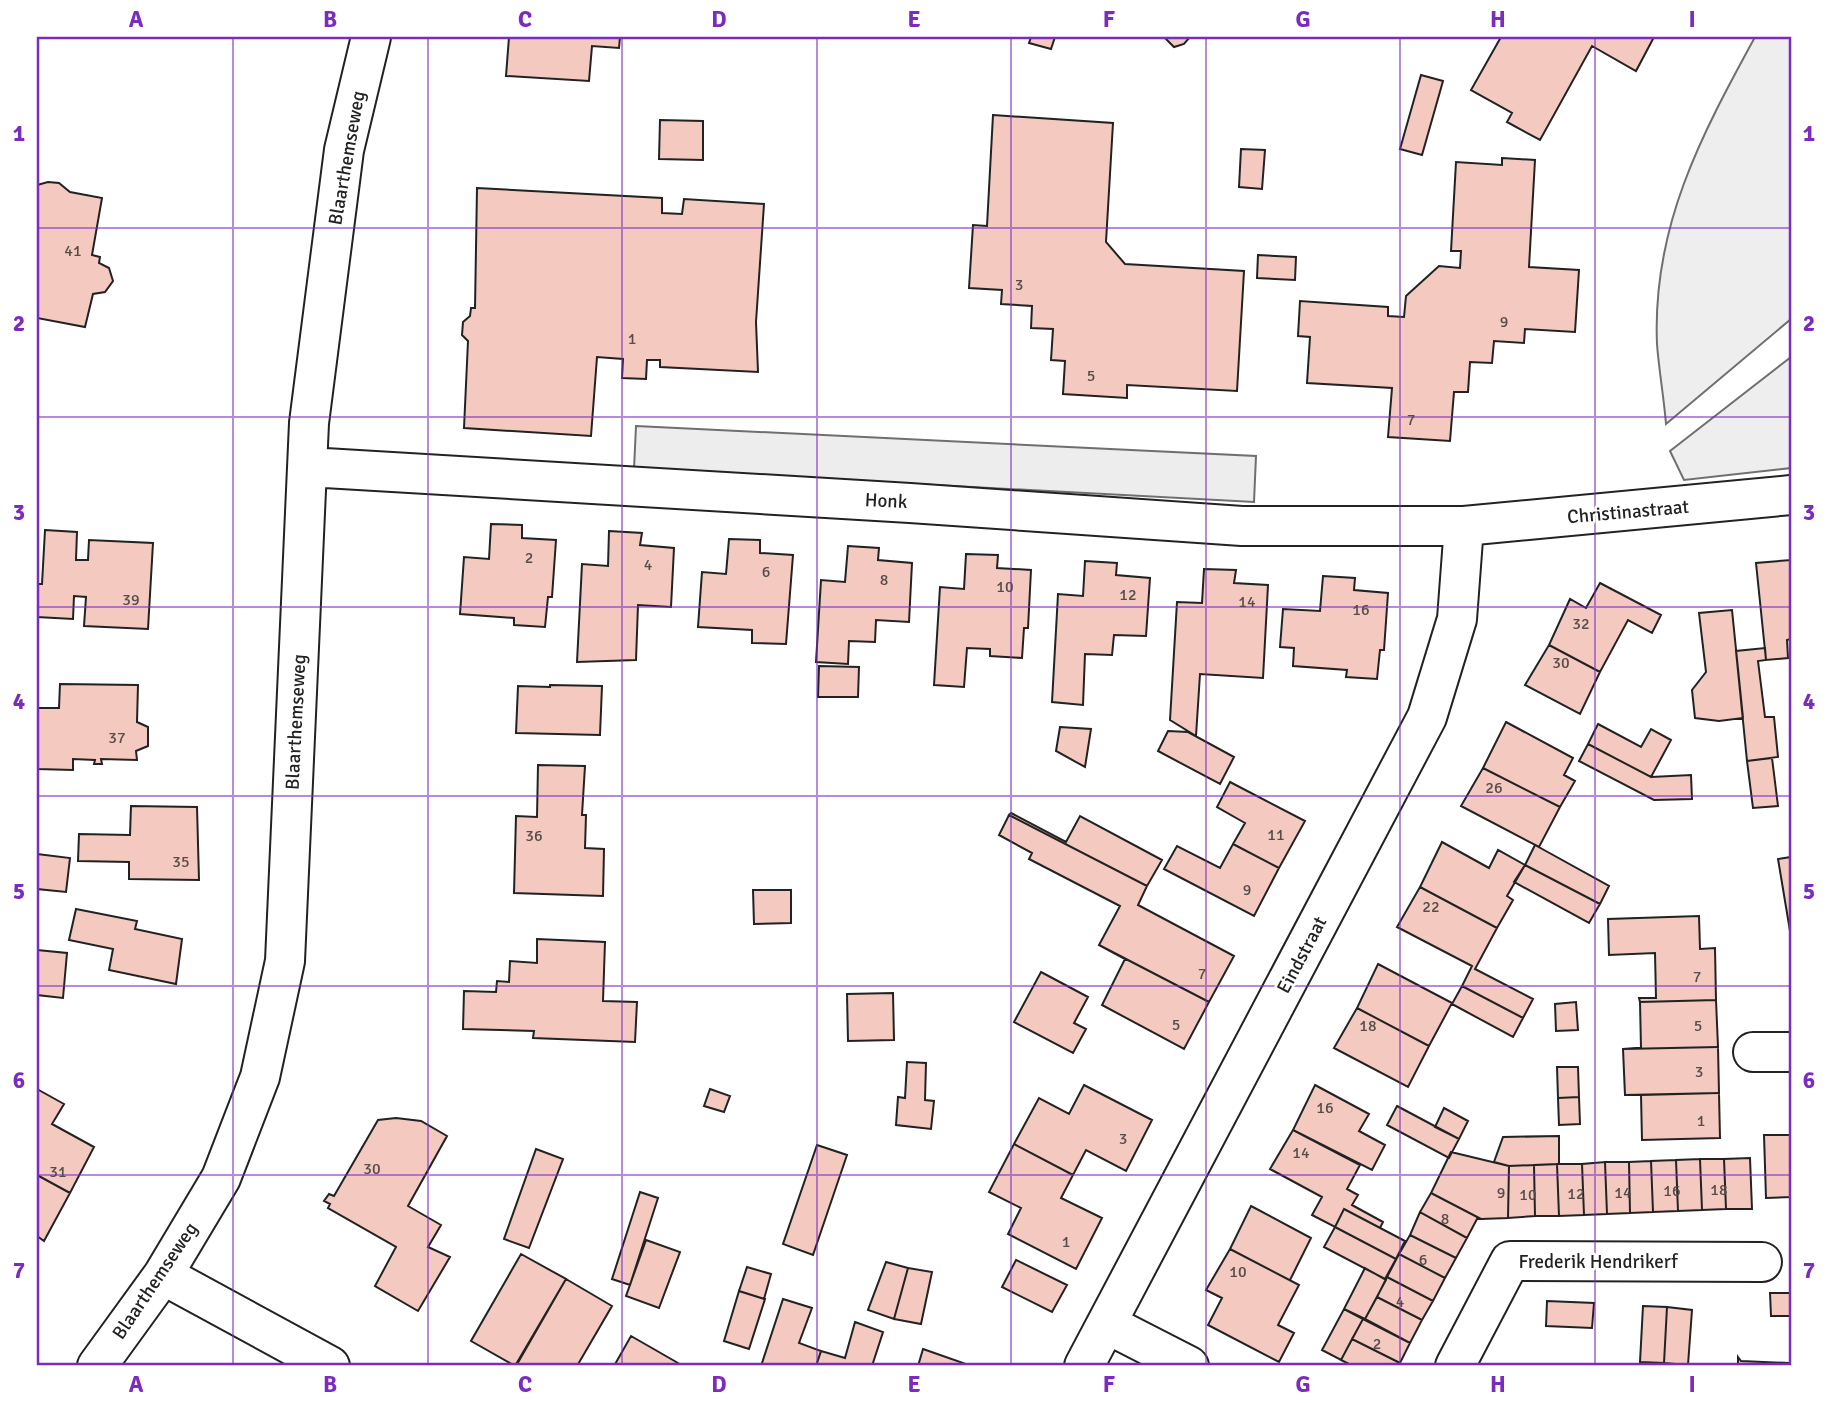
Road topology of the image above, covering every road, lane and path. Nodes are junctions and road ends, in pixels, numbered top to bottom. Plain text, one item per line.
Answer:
1 (371, 37) edge
2 (308, 467) junction
3 (1791, 495) edge
4 (1464, 526) junction
5 (1753, 1052) dead end
6 (1791, 1052) edge
7 (1762, 1262) dead end
8 (163, 1275) junction
9 (1107, 1324) junction
10 (97, 1366) edge
11 (330, 1366) edge
12 (1084, 1366) edge
13 (1189, 1366) edge
14 (1455, 1366) edge

1 - 2 street, Blaarthemseweg
2 - 4 street, Honk
2 - 8 street, Blaarthemseweg
3 - 4 street, Christinastraat
4 - 9 street, Eindstraat
5 - 6 street
7 - 14 street, Frederik Hendrikerf
8 - 10 street, Blaarthemseweg
8 - 11 street
9 - 12 street, Eindstraat
9 - 13 street

